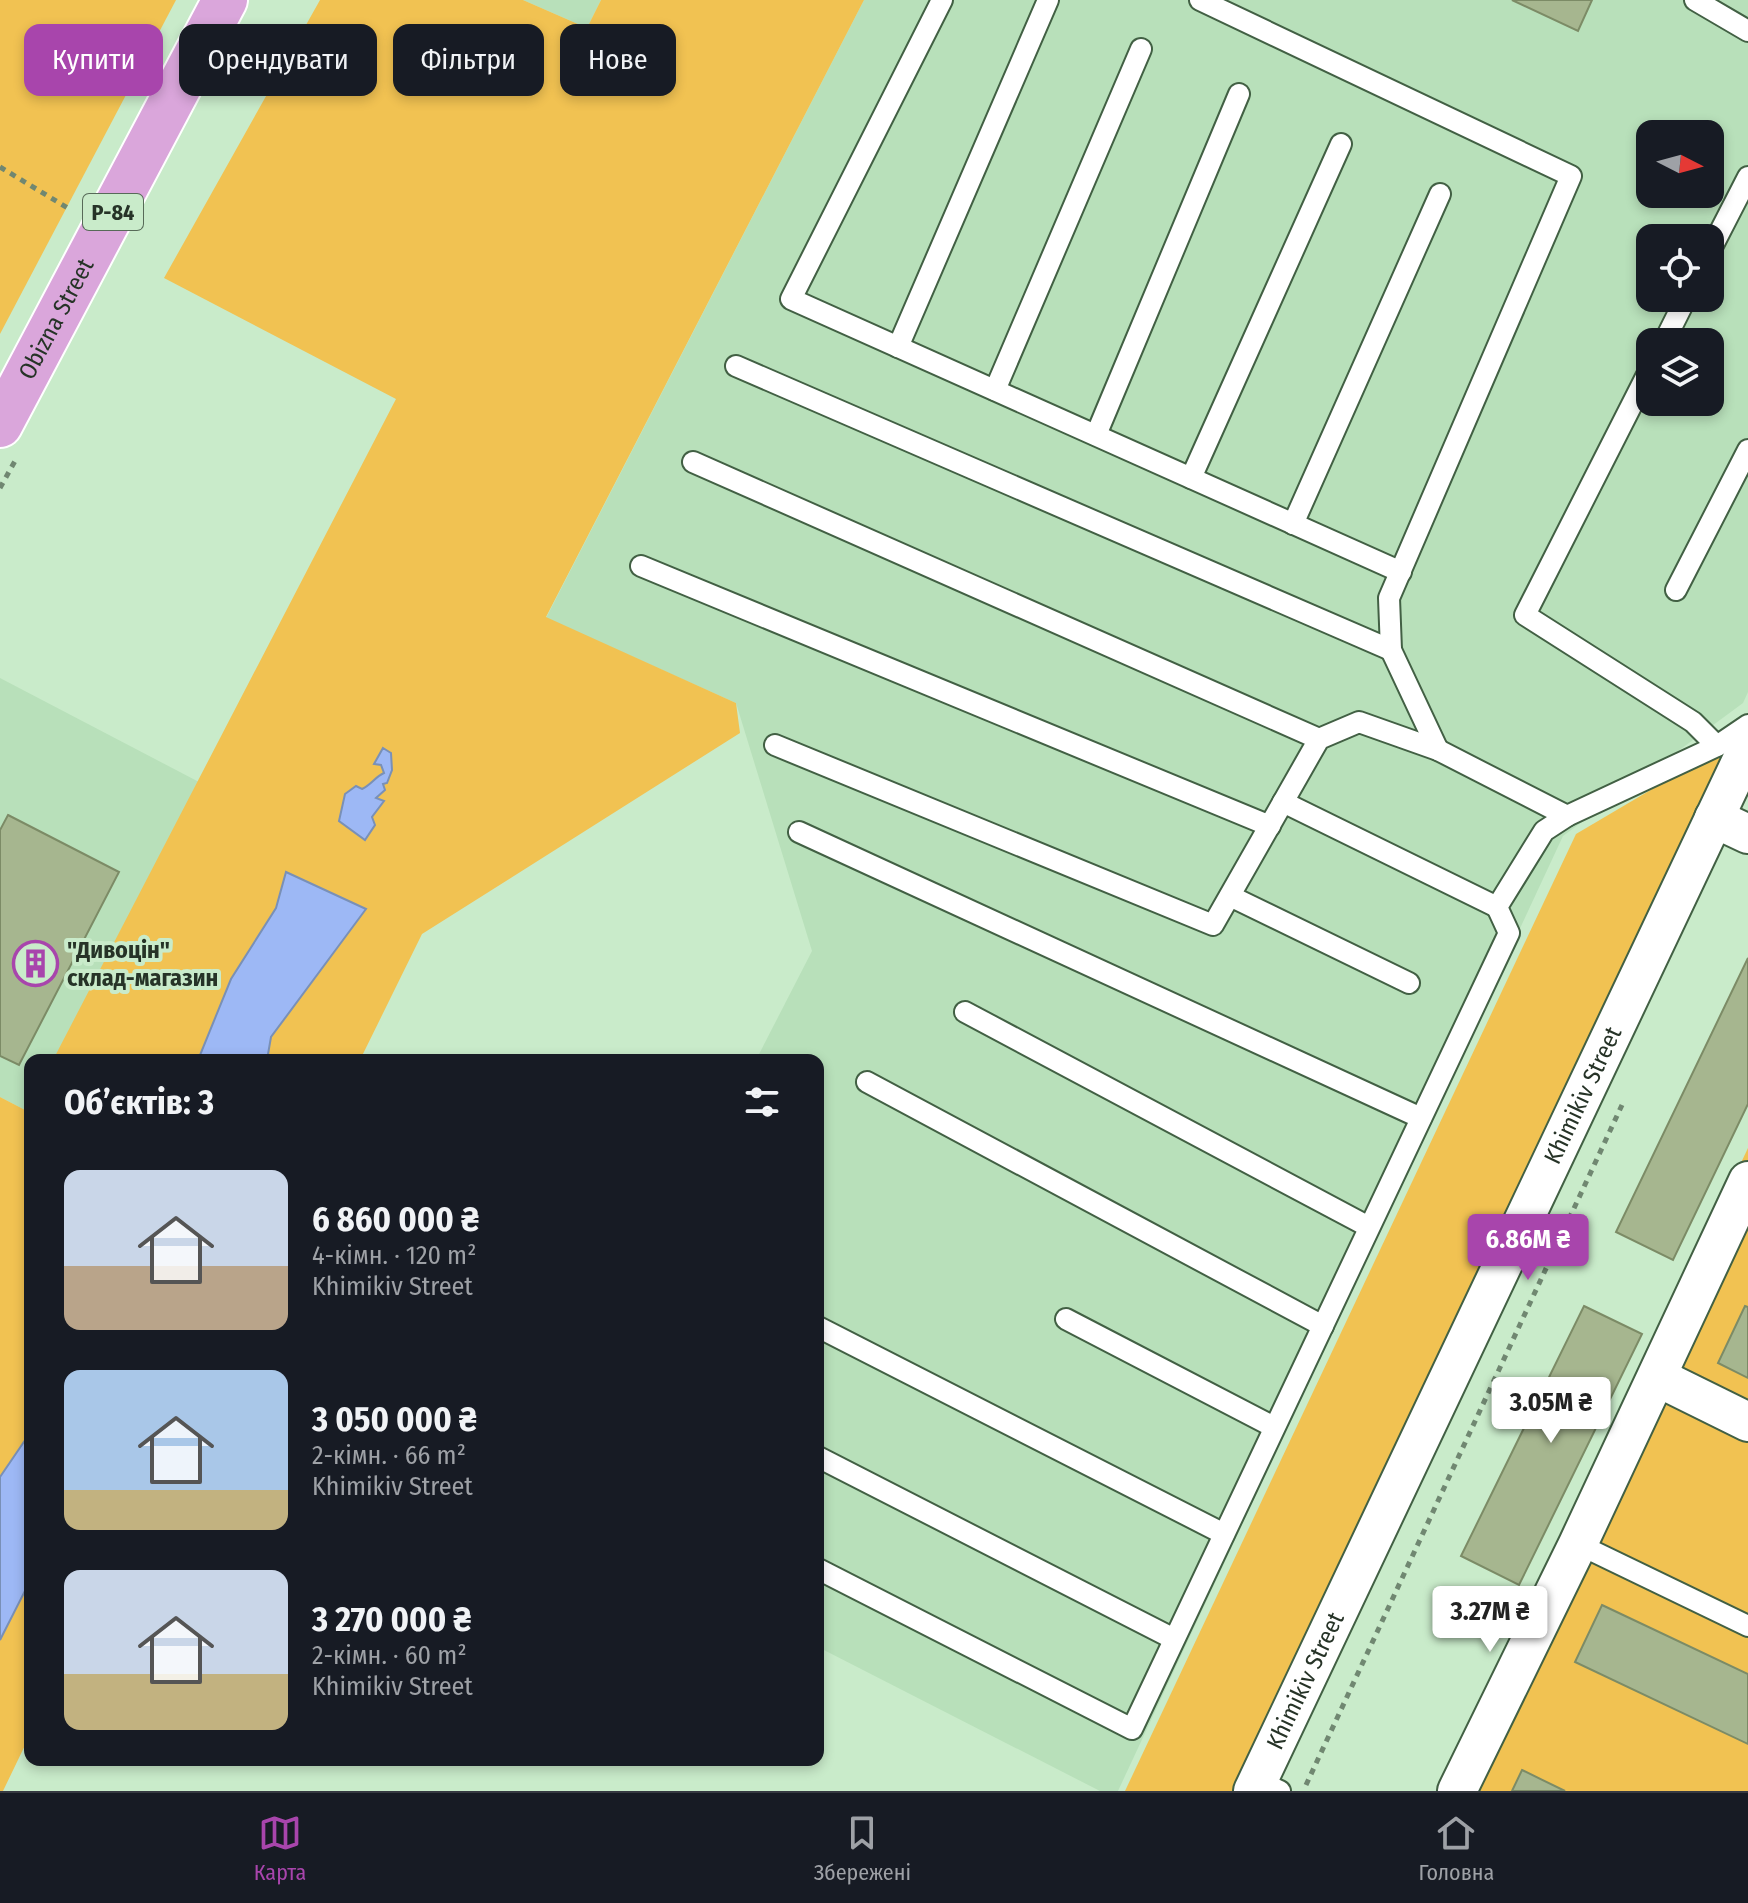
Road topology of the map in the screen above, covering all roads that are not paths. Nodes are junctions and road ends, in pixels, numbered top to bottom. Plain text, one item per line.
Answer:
1 (225, 0) edge
2 (942, 0) edge
3 (1048, 0) edge
4 (1200, 0) edge
5 (1695, 0) edge
6 (1748, 31) edge
7 (1141, 49) dead end
8 (1239, 94) dead end
9 (1341, 144) dead end
10 (1748, 177) edge
11 (1440, 194) dead end
12 (1724, 224) edge
13 (898, 347) junction
14 (736, 366) dead end
15 (995, 390) junction
16 (1636, 397) edge
17 (0, 425) edge
18 (1096, 435) junction
19 (1748, 450) edge
20 (693, 462) dead end
21 (1191, 478) junction
22 (1293, 524) junction
23 (641, 566) dead end
24 (1401, 572) junction
25 (1676, 590) dead end
26 (1391, 650) junction
27 (1748, 725) edge
28 (1319, 739) junction
29 (775, 745) dead end
30 (1732, 746) edge
31 (1438, 750) junction
32 (1283, 802) junction
33 (1567, 816) junction
34 (1714, 818) junction
35 (1270, 826) junction
36 (799, 832) dead end
37 (1748, 834) edge
38 (1230, 896) junction
39 (1497, 907) junction
40 (1409, 983) dead end
41 (965, 1012) dead end
42 (867, 1082) dead end
43 (1421, 1118) junction
44 (1748, 1181) edge
45 (1369, 1227) junction
46 (1066, 1319) dead end
47 (1323, 1326) junction
48 (824, 1330) edge
49 (1657, 1377) junction
50 (1748, 1422) edge
51 (1274, 1427) junction
52 (824, 1460) edge
53 (1224, 1534) junction
54 (1578, 1544) junction
55 (824, 1572) edge
56 (1748, 1626) edge
57 (1174, 1639) junction
58 (1263, 1788) edge
59 (1457, 1791) edge

1 - 17 main road, Obizna Street / Р-84
2 - 13 lane
3 - 13 lane
4 - 24 lane
5 - 6 lane
7 - 15 lane
8 - 18 lane
9 - 21 lane
10 - 12 lane
11 - 22 lane
13 - 15 lane
14 - 26 lane
15 - 18 lane
16 - 30 lane
18 - 21 lane
19 - 25 lane
20 - 28 lane
21 - 22 lane
22 - 24 lane
23 - 35 lane
24 - 26 lane
26 - 31 lane
27 - 30 lane
28 - 31 lane
28 - 32 lane
29 - 38 lane
30 - 33 lane
30 - 34 street, Khimikiv Street
31 - 33 lane
32 - 35 lane
32 - 39 lane
33 - 39 lane
34 - 37 street
34 - 58 street, Khimikiv Street
35 - 38 lane
36 - 43 lane
38 - 40 lane
39 - 43 lane
41 - 45 lane
42 - 47 lane
43 - 45 lane
44 - 49 street
45 - 47 lane
46 - 51 lane
47 - 51 lane
48 - 53 lane
49 - 50 street
49 - 54 street
51 - 53 lane
52 - 57 lane
53 - 57 lane
54 - 56 lane
54 - 59 street
55 - 57 lane

